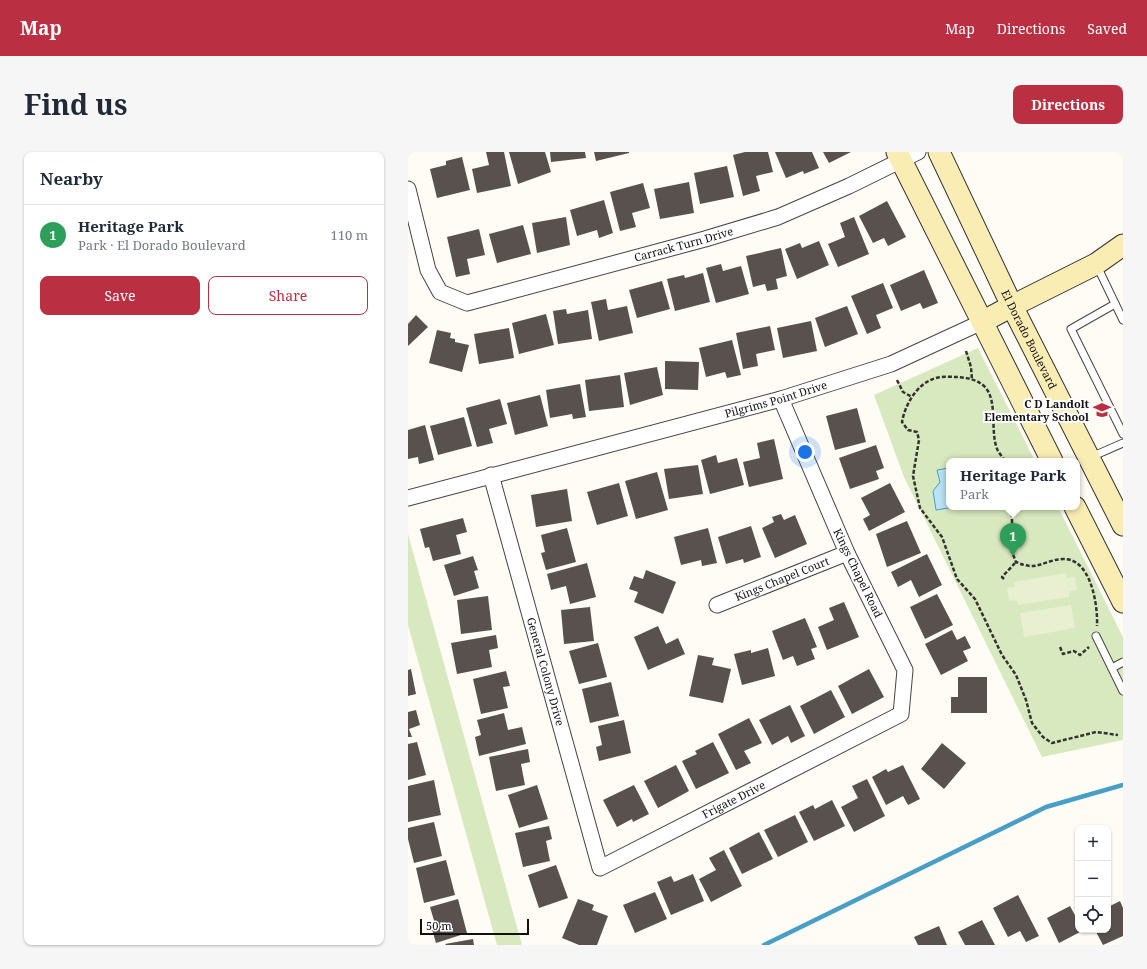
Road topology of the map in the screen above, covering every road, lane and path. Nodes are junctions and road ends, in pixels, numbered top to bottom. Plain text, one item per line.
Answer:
1 (939, 152) edge
2 (905, 155) edge
3 (408, 188) edge
4 (1123, 245) edge
5 (1096, 264) junction
6 (1115, 304) junction
7 (1012, 306) junction
8 (1123, 320) edge
9 (982, 322) junction
10 (966, 351) dead end
11 (897, 380) dead end
12 (972, 380) junction
13 (912, 397) junction
14 (781, 399) junction
15 (1123, 434) edge
16 (1123, 442) edge
17 (1003, 458) edge
18 (1050, 458) edge
19 (1089, 458) junction
20 (491, 476) junction
21 (408, 498) edge
22 (1012, 510) edge
23 (1077, 510) edge
24 (1123, 525) edge
25 (847, 553) junction
26 (1016, 562) junction
27 (1004, 579) dead end
28 (1123, 602) edge
29 (717, 605) dead end
30 (1096, 636) junction
31 (1060, 647) dead end
32 (1123, 662) edge
33 (1112, 668) junction
34 (1123, 690) edge
35 (868, 731) joint
36 (1118, 735) dead end
37 (600, 868) joint

1 - 7 main road, El Dorado Boulevard
2 - 3 street, Carrack Turn Drive
2 - 9 main road
4 - 5 main road, Pilgrims Point Drive
5 - 6 lane
5 - 7 main road, Pilgrims Point Drive
6 - 8 lane
6 - 15 lane
7 - 9 main road, Pilgrims Point Drive
7 - 19 main road, El Dorado Boulevard
9 - 14 street, Pilgrims Point Drive
9 - 18 main road
10 - 12 path
11 - 13 path
12 - 13 path
12 - 17 path
13 - 36 path
14 - 20 street, Pilgrims Point Drive
14 - 25 street, Kings Chapel Road
16 - 19 lane
19 - 24 main road, El Dorado Boulevard
20 - 21 street, Pilgrims Point Drive
20 - 37 street, General Colony Drive
22 - 26 path
23 - 28 main road
25 - 29 street, Kings Chapel Court
25 - 35 street, Kings Chapel Road
26 - 27 path
26 - 30 path
30 - 31 path
30 - 33 lane
32 - 33 lane
33 - 34 lane
35 - 37 street, Frigate Drive

